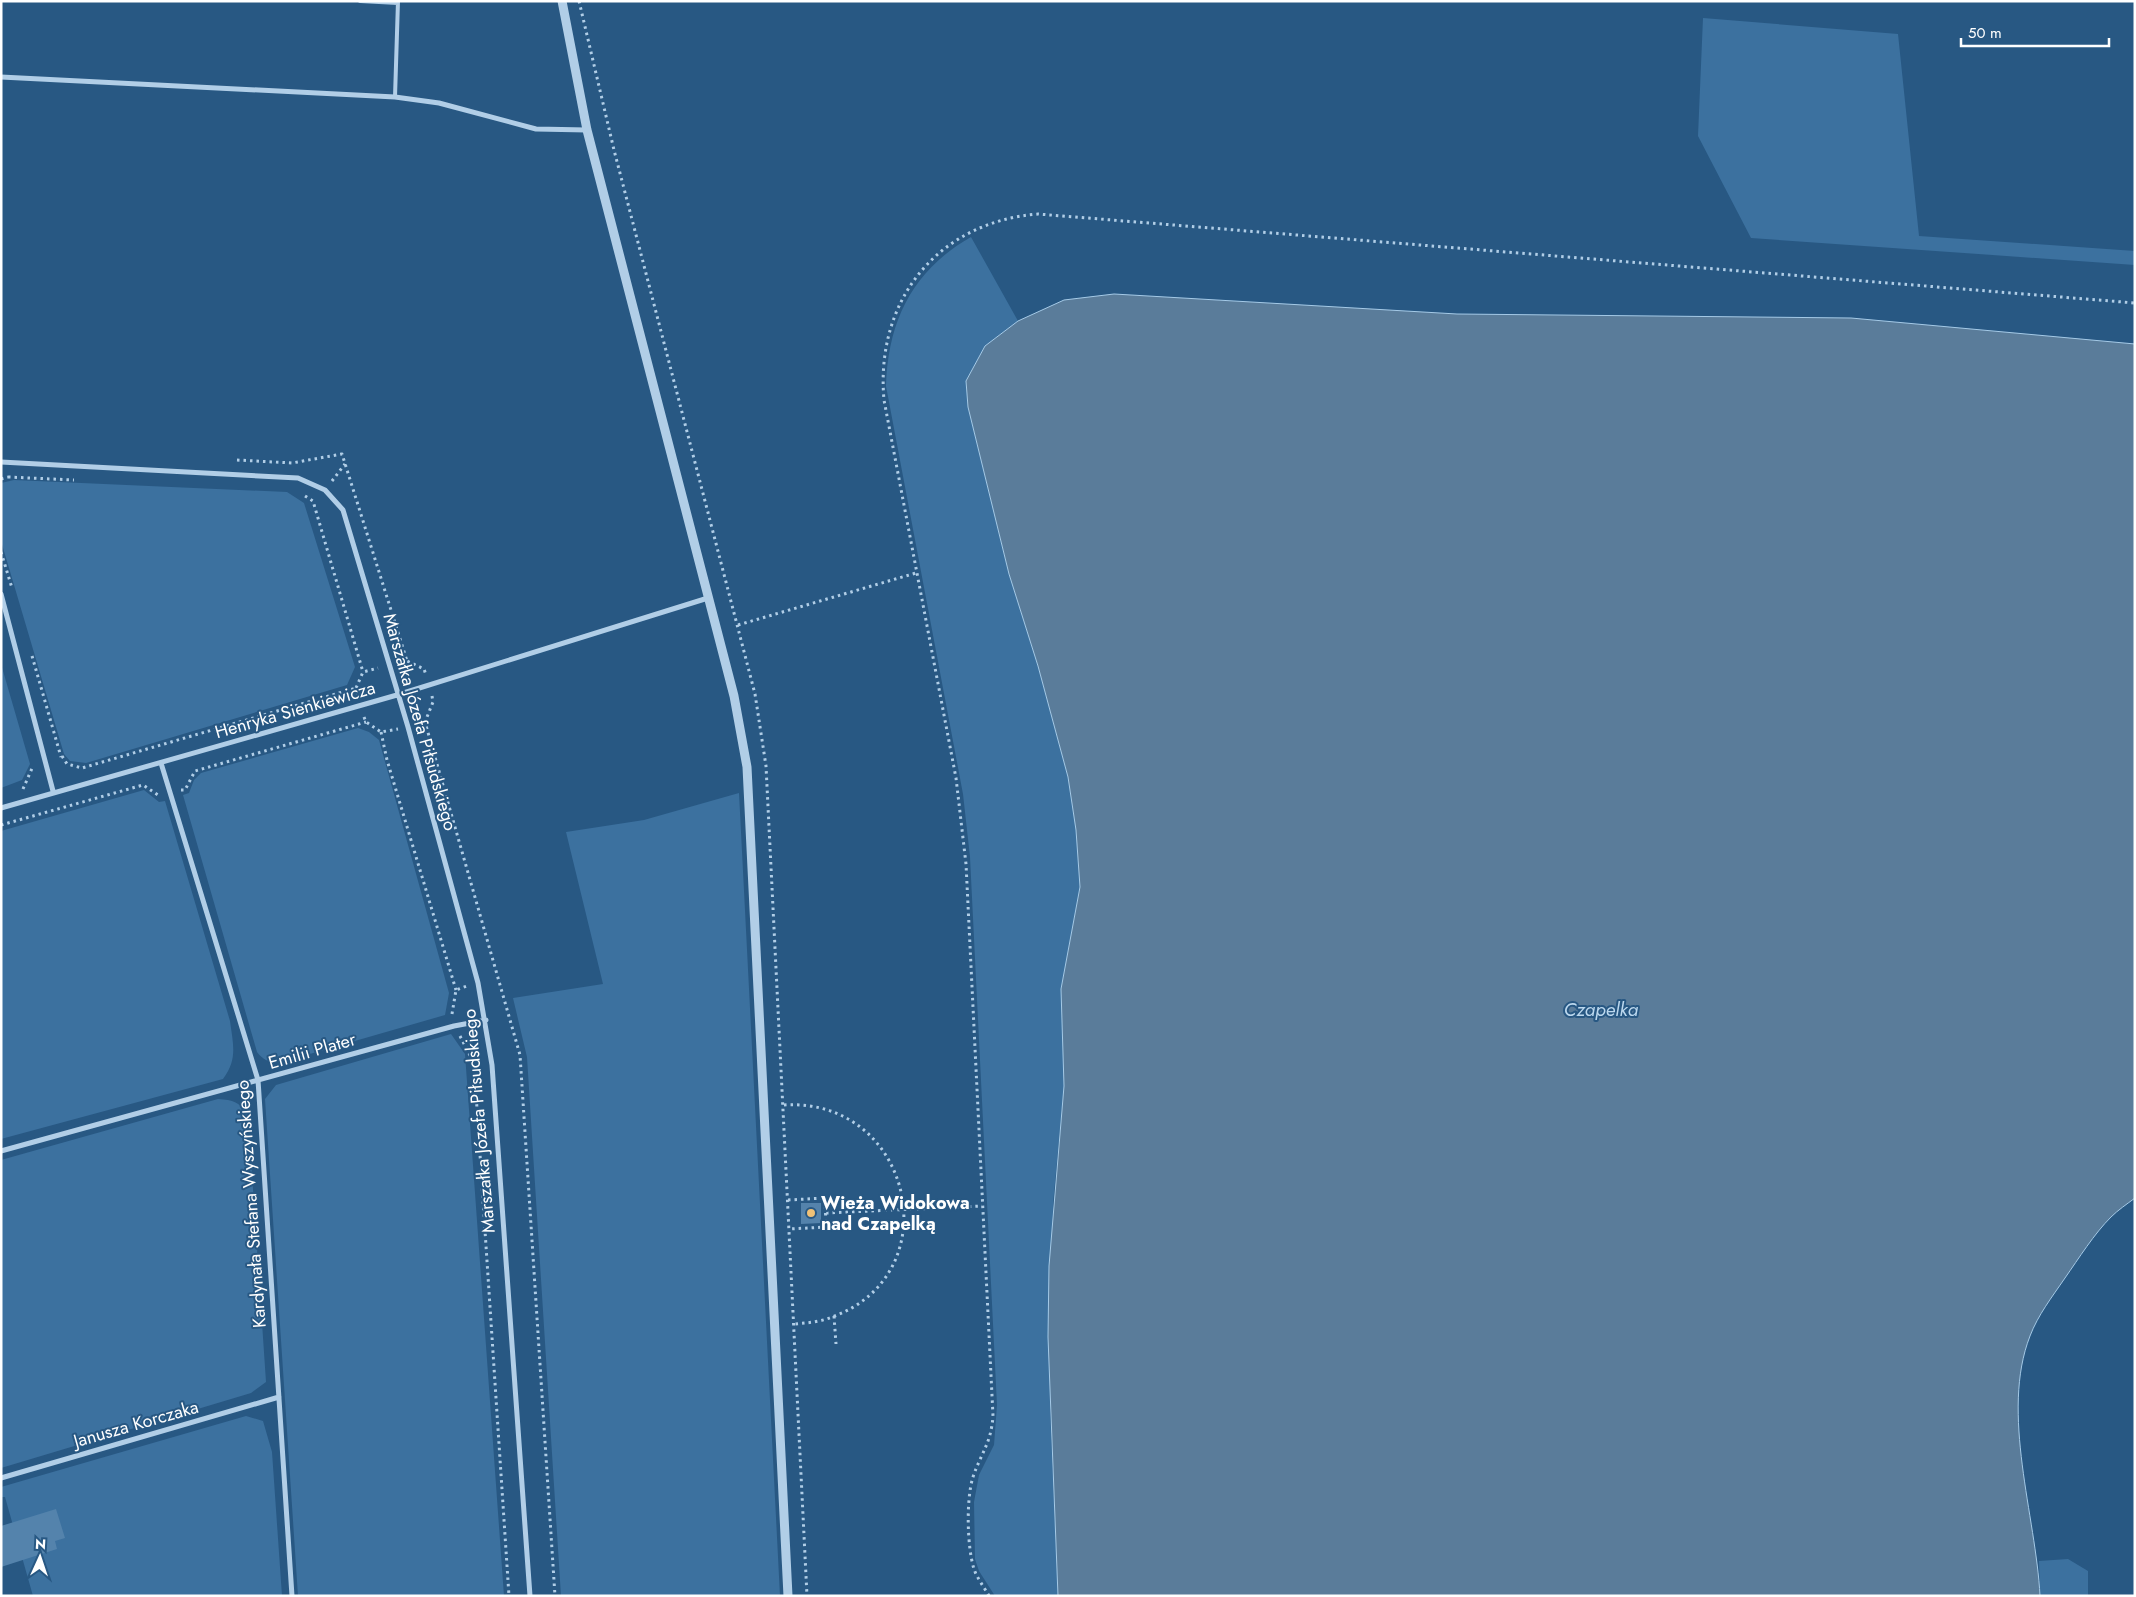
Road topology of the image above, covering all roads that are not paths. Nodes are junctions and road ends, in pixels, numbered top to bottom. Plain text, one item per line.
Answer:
1 (360, 1) edge
2 (562, 1) edge
3 (398, 2) edge
4 (1, 77) edge
5 (395, 97) junction
6 (587, 130) junction
7 (1, 462) edge
8 (1, 594) edge
9 (708, 598) junction
10 (397, 695) junction
11 (161, 763) junction
12 (53, 792) junction
13 (1, 808) edge
14 (486, 1020) junction
15 (258, 1080) junction
16 (1, 1152) edge
17 (279, 1397) junction
18 (1, 1478) edge
19 (292, 1596) edge
20 (530, 1596) edge
21 (788, 1596) edge

1 - 3 lane
2 - 6 street
3 - 5 lane
4 - 5 street
5 - 6 street
6 - 9 street
7 - 10 street, Marszałka Józefa Piłsudskiego
8 - 12 street
9 - 10 street, Henryka Sienkiewicza
9 - 21 street
10 - 11 street, Henryka Sienkiewicza
10 - 14 street, Marszałka Józefa Piłsudskiego
11 - 12 street, Henryka Sienkiewicza
11 - 15 street, Kardynała Stefana Wyszyńskiego
12 - 13 street, Henryka Sienkiewicza
14 - 15 street, Emilii Plater
14 - 20 street, Marszałka Józefa Piłsudskiego
15 - 16 street, Emilii Plater
15 - 17 street, Kardynała Stefana Wyszyńskiego
17 - 18 street, Janusza Korczaka
17 - 19 street, Kardynała Stefana Wyszyńskiego

